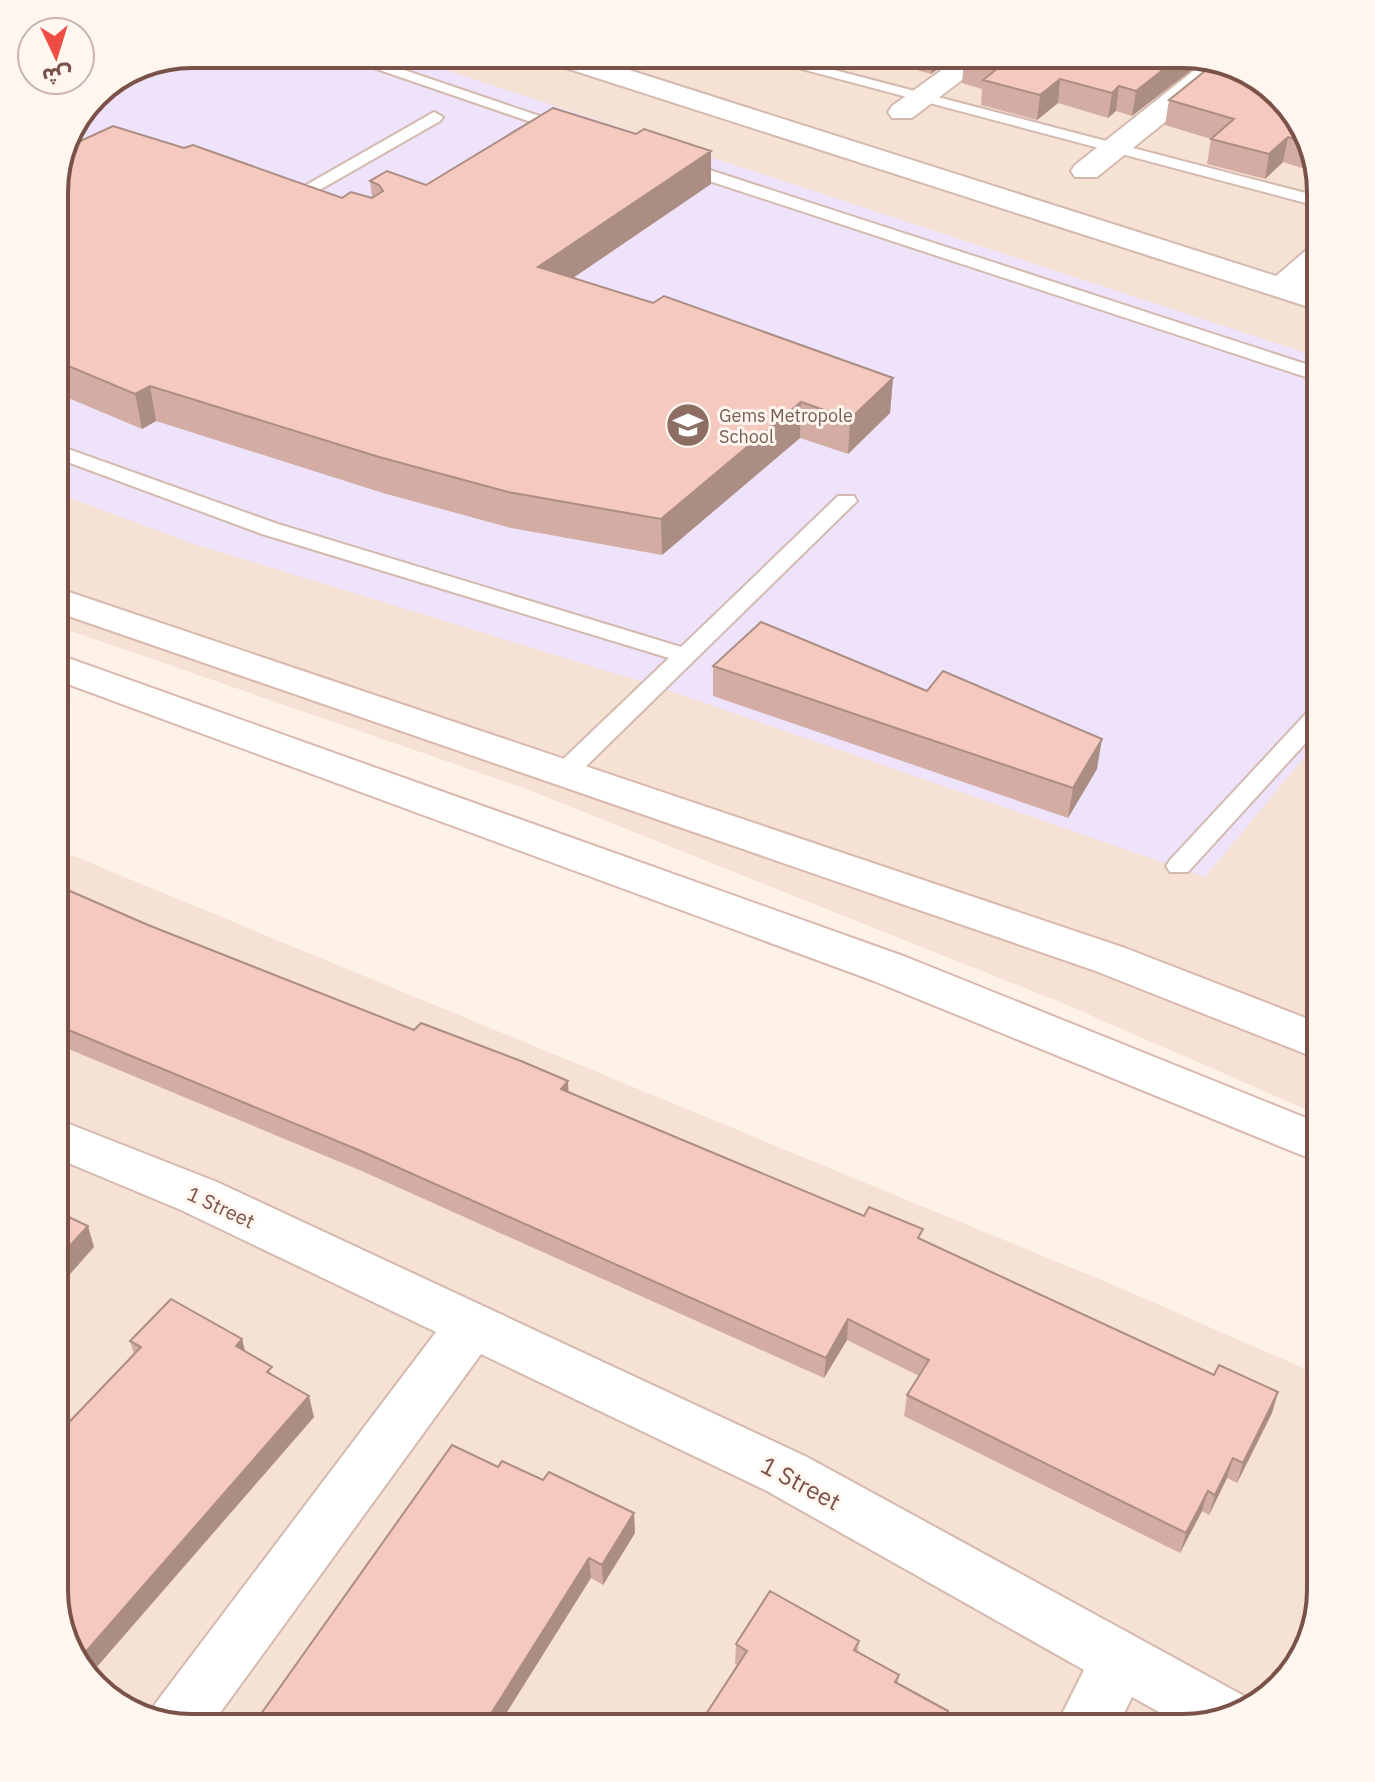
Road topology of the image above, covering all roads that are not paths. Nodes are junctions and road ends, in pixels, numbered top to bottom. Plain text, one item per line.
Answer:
1 (384, 68) edge
2 (594, 68) edge
3 (795, 68) edge
4 (964, 68) edge
5 (1211, 71) edge
6 (926, 97) junction
7 (902, 112) dead end
8 (434, 117) dead end
9 (582, 133) edge
10 (1115, 152) junction
11 (658, 158) edge
12 (1086, 171) dead end
13 (1307, 199) edge
14 (322, 205) edge
15 (1307, 266) edge
16 (1280, 289) junction
17 (1307, 297) edge
18 (1307, 371) edge
19 (68, 455) edge
20 (846, 501) dead end
21 (68, 603) edge
22 (684, 655) junction
23 (68, 670) edge
24 (1307, 726) edge
25 (565, 772) junction
26 (1179, 866) dead end
27 (1307, 1037) edge
28 (1307, 1138) edge
29 (68, 1143) edge
30 (472, 1325) junction
31 (1120, 1660) junction
32 (1213, 1710) edge
33 (184, 1713) edge
34 (1092, 1714) edge

1 - 9 lane
2 - 16 street
3 - 6 lane
4 - 6 street
5 - 10 street
6 - 7 street
6 - 10 lane
8 - 14 lane
10 - 12 street
10 - 13 lane
11 - 18 lane
15 - 16 street
16 - 17 street
19 - 22 lane
20 - 22 lane
21 - 25 street
22 - 25 lane
23 - 28 street
24 - 26 lane
25 - 27 street
29 - 30 street, 1 Street
30 - 31 street, 1 Street
30 - 33 street
31 - 32 street, 1 Street
31 - 34 street

